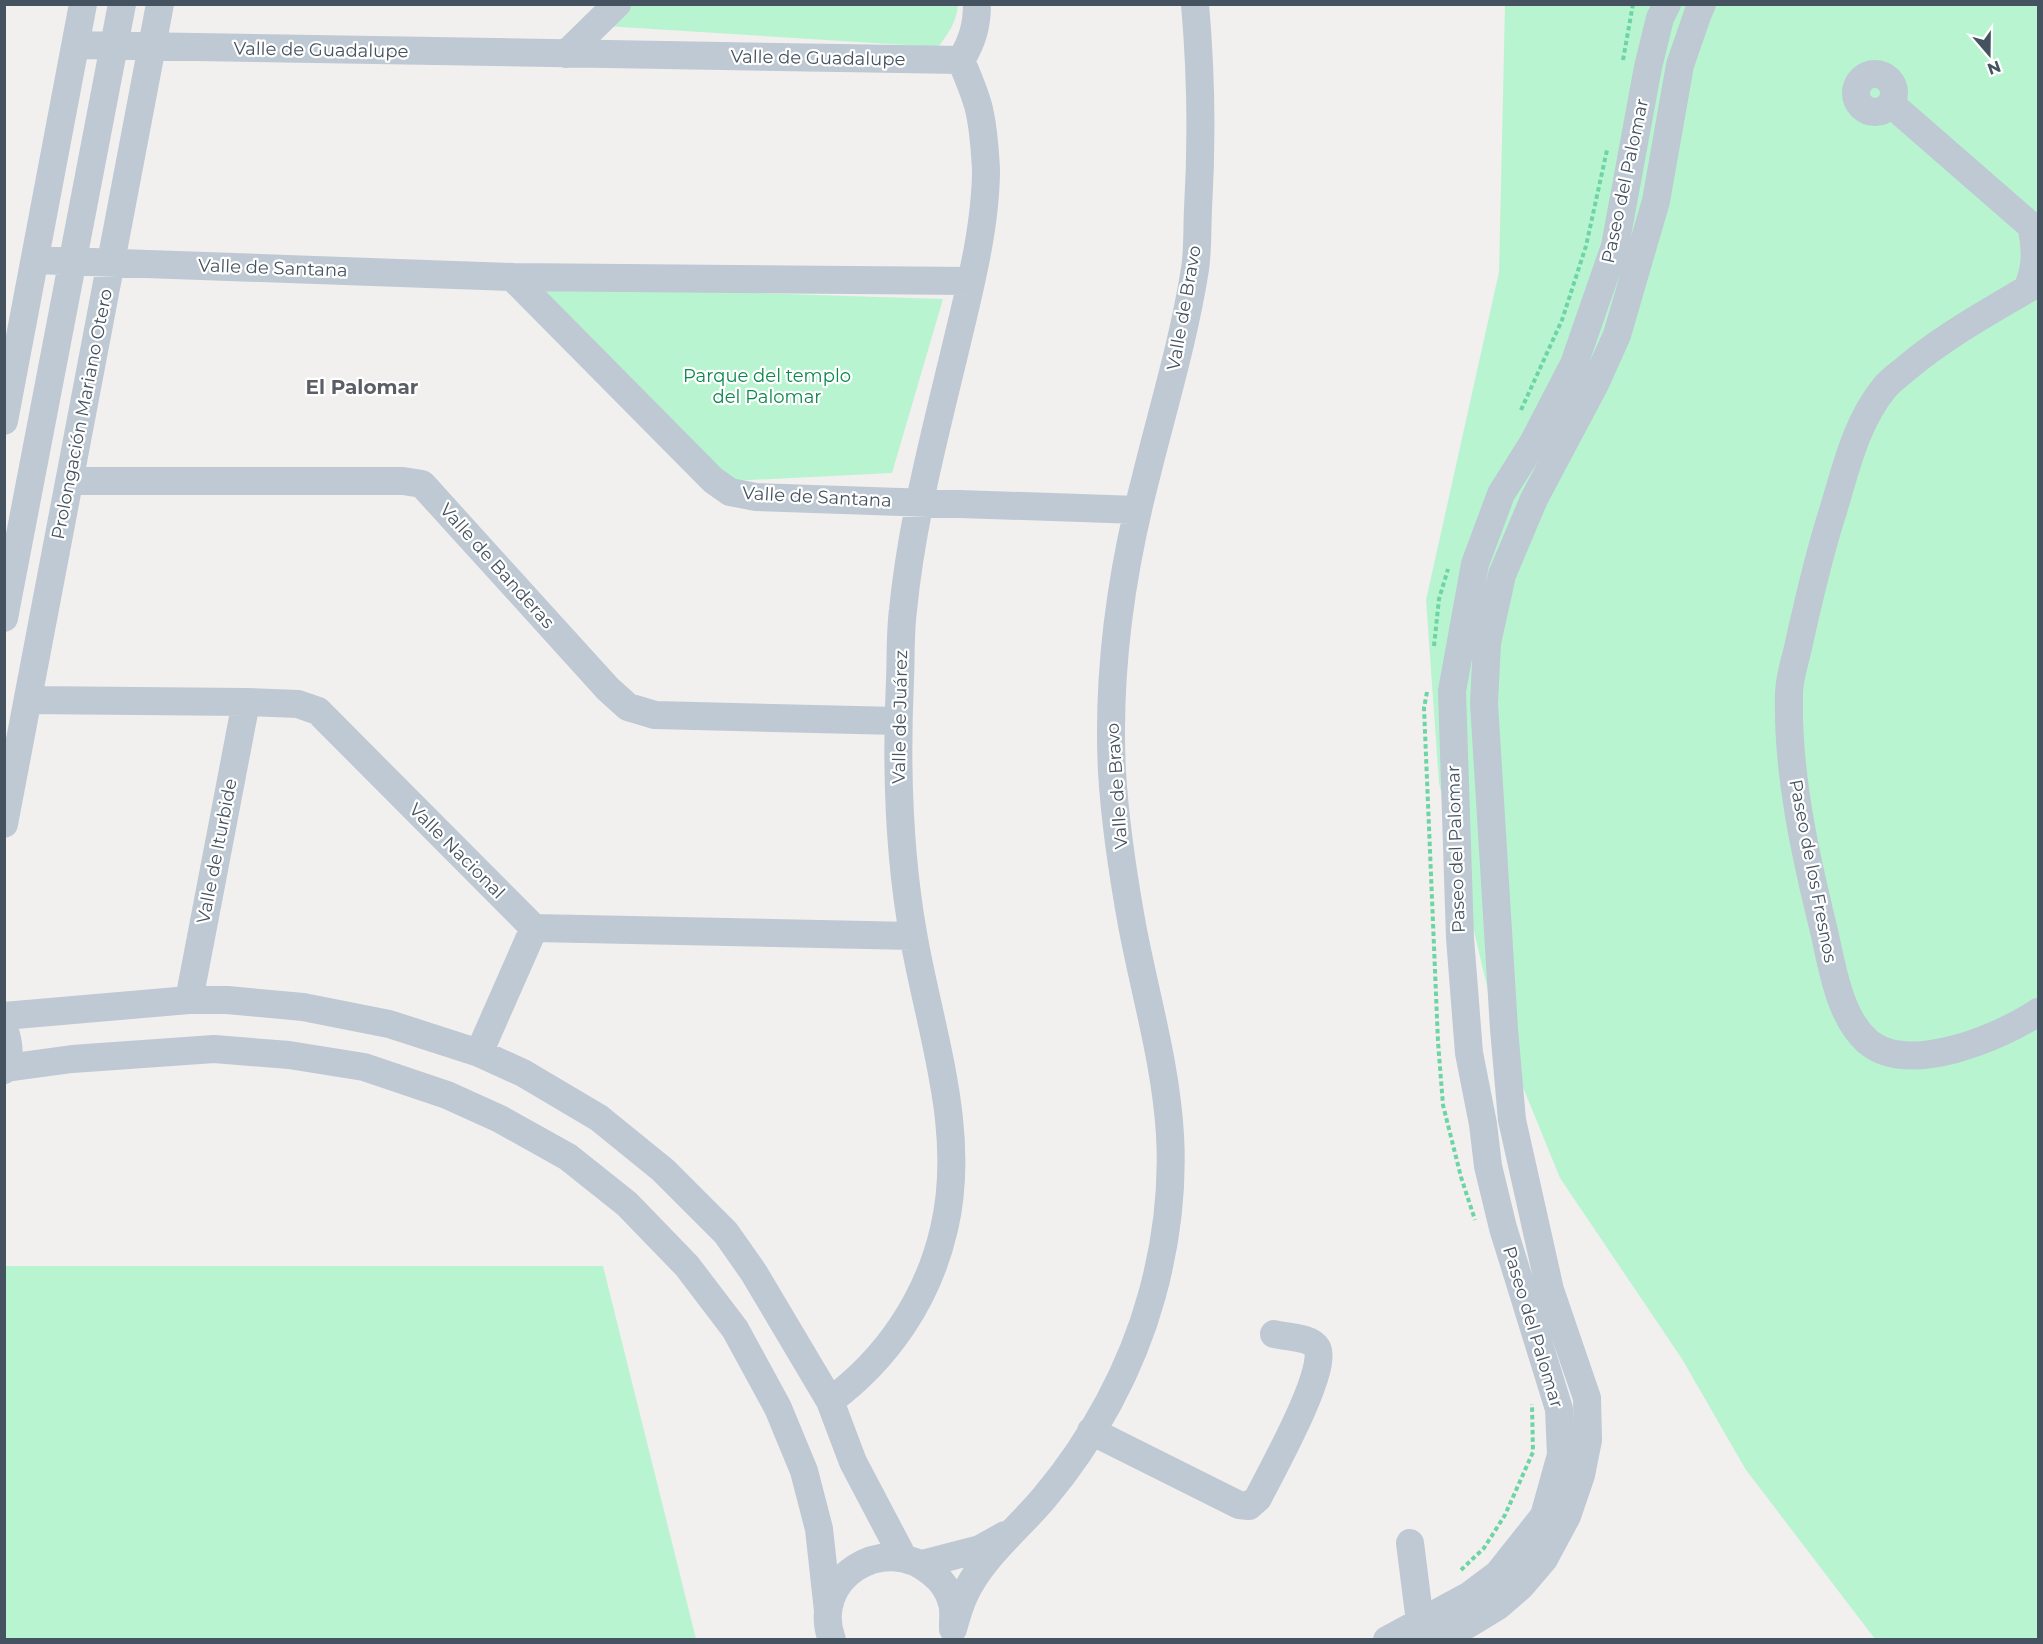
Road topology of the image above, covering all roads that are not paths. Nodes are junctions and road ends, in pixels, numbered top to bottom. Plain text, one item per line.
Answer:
1 (83, 4) edge
2 (122, 4) edge
3 (160, 4) edge
4 (617, 4) edge
5 (977, 4) edge
6 (1196, 4) edge
7 (1667, 4) edge
8 (1702, 4) edge
9 (76, 45) junction
10 (114, 46) junction
11 (152, 47) junction
12 (566, 54) junction
13 (961, 60) junction
14 (1891, 104) dead end
15 (1632, 155) junction
16 (1664, 159) junction
17 (2035, 229) edge
18 (35, 260) junction
19 (73, 261) junction
20 (111, 262) junction
21 (512, 277) junction
22 (971, 281) junction
23 (2033, 287) edge
24 (4, 421) edge
25 (1545, 449) junction
26 (70, 481) junction
27 (919, 501) junction
28 (1138, 510) junction
29 (4, 618) edge
30 (28, 699) junction
31 (246, 702) junction
32 (898, 721) junction
33 (4, 824) edge
34 (534, 928) junction
35 (1498, 933) junction
36 (913, 936) junction
37 (1460, 938) junction
38 (189, 1000) junction
39 (2038, 1012) edge
40 (4, 1016) edge
41 (4, 1028) edge
42 (479, 1053) junction
43 (5, 1069) edge
44 (1537, 1295) junction
45 (1274, 1334) dead end
46 (830, 1401) junction
47 (1091, 1431) junction
48 (1014, 1530) junction
49 (1410, 1543) dead end
50 (913, 1560) junction
51 (828, 1611) junction
52 (951, 1634) edge
53 (1430, 1634) edge
54 (832, 1640) edge
55 (1388, 1640) edge

1 - 9 street
2 - 10 street, Prolongación Mariano Otero
3 - 11 street, Prolongación Mariano Otero
4 - 12 street
5 - 13 street
6 - 28 street, Valle de Bravo
7 - 15 street, Paseo del Palomar
8 - 16 street, Paseo del Palomar
9 - 10 street, Valle de Guadalupe
9 - 18 street
10 - 11 street, Valle de Guadalupe
10 - 19 street, Prolongación Mariano Otero
11 - 12 street, Valle de Guadalupe
11 - 20 street, Prolongación Mariano Otero
12 - 13 street, Valle de Guadalupe
13 - 22 street, Valle de Juárez
14 - 17 street
15 - 16 street
15 - 25 street, Paseo del Palomar
16 - 25 street, Paseo del Palomar
17 - 23 street
18 - 19 street, Valle de Santana
18 - 24 street
19 - 20 street, Valle de Santana
19 - 29 street, Prolongación Mariano Otero
20 - 21 street, Valle de Santana
20 - 26 street, Prolongación Mariano Otero
21 - 22 street, Valle de Santana
21 - 27 street, Valle de Santana
22 - 27 street, Valle de Juárez
23 - 39 street, Paseo de los Fresnos
25 - 35 street, Paseo del Palomar
25 - 37 street, Paseo del Palomar
26 - 30 street, Prolongación Mariano Otero
26 - 32 street, Valle de Banderas
27 - 28 street, Valle de Santana
27 - 32 street, Valle de Juárez
28 - 47 street, Valle de Bravo
30 - 31 street, Valle Nacional
30 - 33 street, Prolongación Mariano Otero
31 - 34 street, Valle Nacional
31 - 38 street, Valle de Iturbide
32 - 36 street, Valle de Juárez
34 - 36 street
34 - 42 street
35 - 37 street
35 - 44 street, Paseo del Palomar
36 - 46 street, Valle de Juárez
37 - 44 street, Paseo del Palomar
38 - 40 street
38 - 42 street
41 - 43 street
42 - 46 street
43 - 51 street
44 - 53 street, Paseo del Palomar
45 - 47 street
46 - 50 street
47 - 48 street, Valle de Bravo
48 - 50 street, Valle de Bravo
48 - 52 street, Valle de Bravo
49 - 53 street
50 - 51 street, Valle de Bravo
50 - 52 street
51 - 54 street
53 - 55 street, Paseo del Palomar

